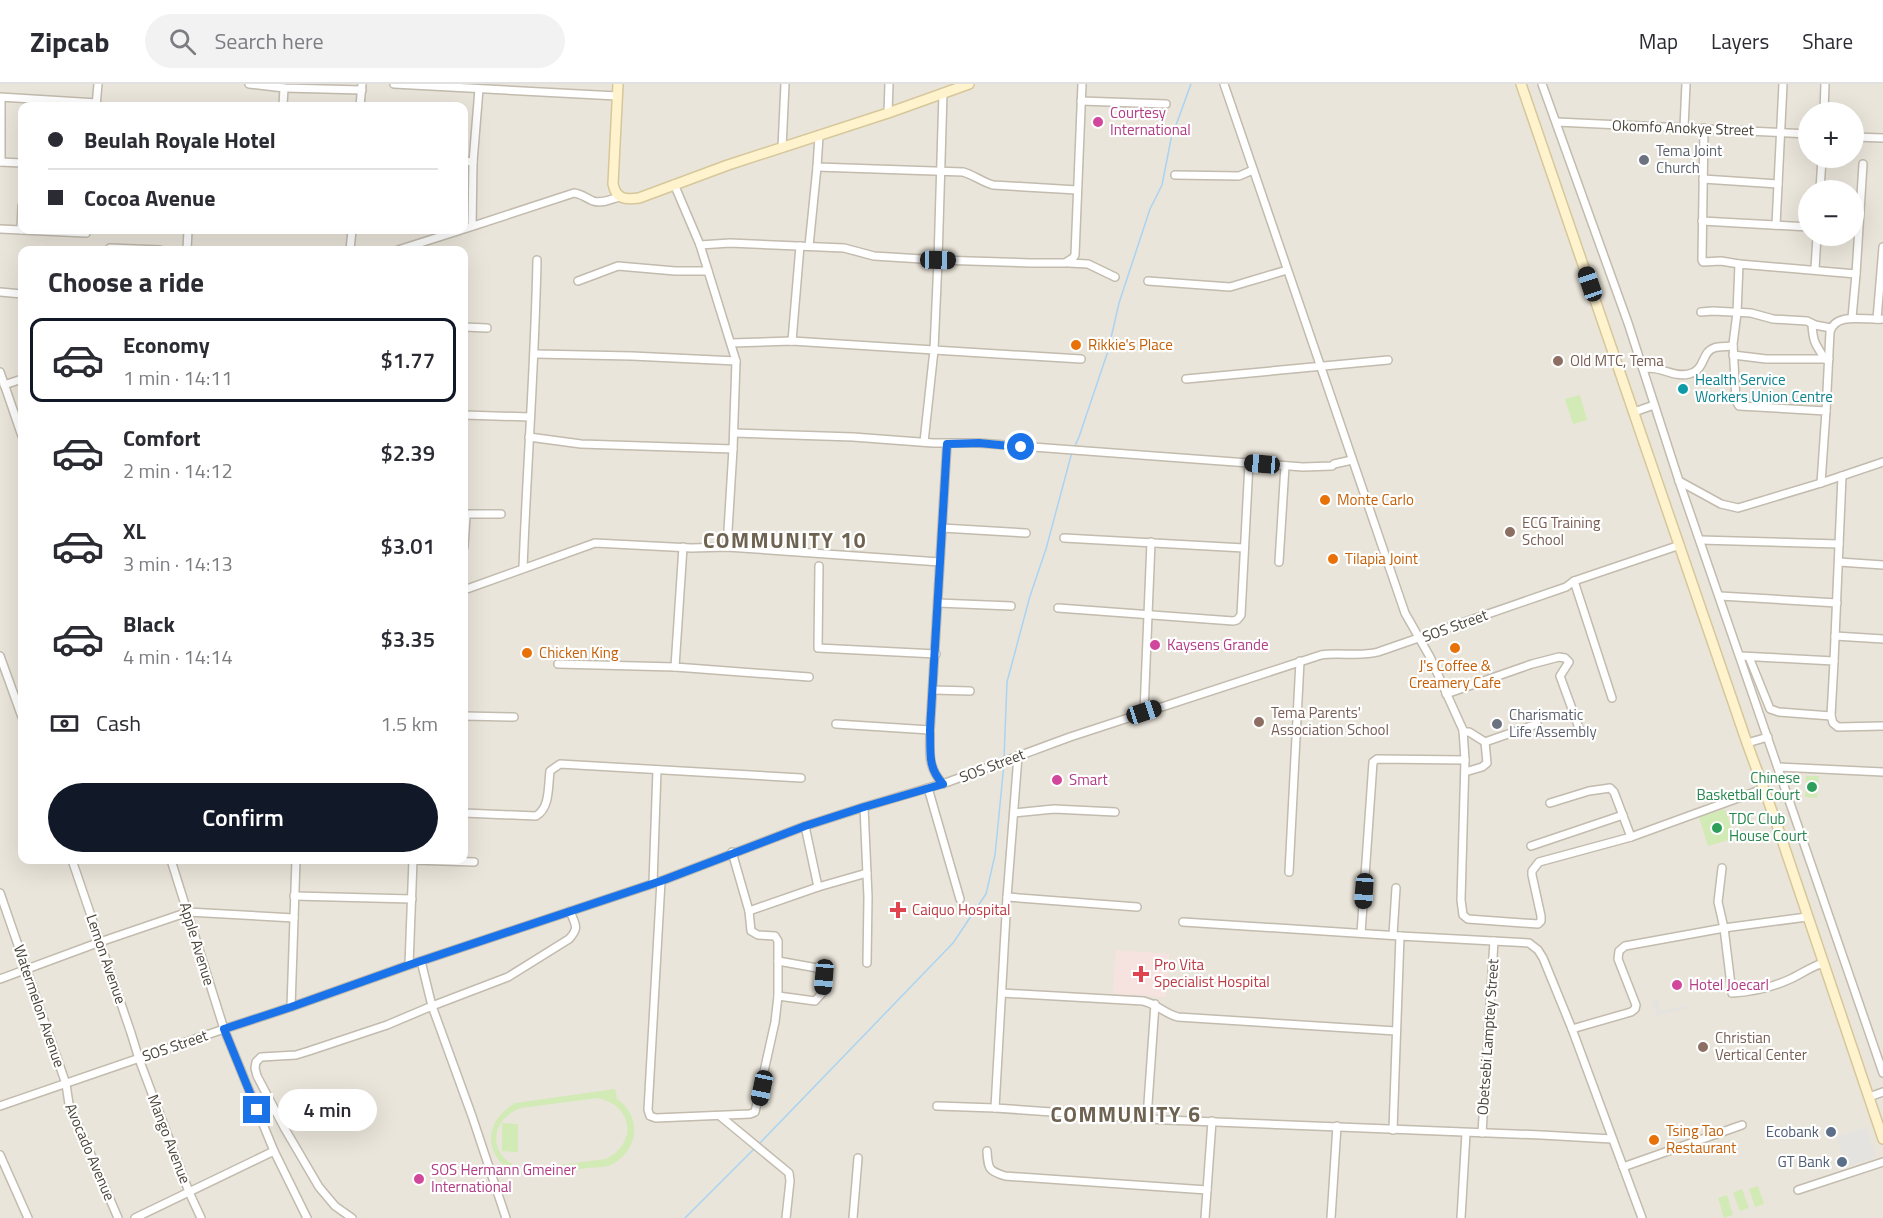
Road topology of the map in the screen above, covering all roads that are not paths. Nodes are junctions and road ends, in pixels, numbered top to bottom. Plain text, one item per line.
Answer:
1 (98, 84) edge
2 (249, 84) edge
3 (394, 84) edge
4 (618, 84) edge
5 (785, 84) edge
6 (889, 84) edge
7 (969, 84) edge
8 (1082, 84) edge
9 (1224, 84) edge
10 (1521, 84) edge
11 (1542, 84) edge
12 (1686, 84) edge
13 (1783, 84) edge
14 (1825, 84) edge
15 (362, 87) edge
16 (284, 88) junction
17 (479, 89) junction
18 (943, 93) junction
19 (617, 96) junction
20 (1, 98) edge
21 (1081, 101) junction
22 (56, 102) edge
23 (97, 102) edge
24 (283, 102) edge
25 (360, 102) edge
26 (1824, 102) edge
27 (1166, 104) dead end
28 (888, 113) junction
29 (1557, 122) junction
30 (1684, 128) junction
31 (1704, 128) junction
32 (1780, 132) junction
33 (1798, 133) edge
34 (819, 136) junction
35 (1864, 137) edge
36 (1883, 138) edge
37 (782, 148) junction
38 (468, 161) edge
39 (0, 162) edge
40 (473, 162) junction
41 (18, 163) edge
42 (817, 167) junction
43 (1863, 168) edge
44 (1253, 170) junction
45 (940, 172) junction
46 (1175, 175) dead end
47 (1703, 179) junction
48 (674, 184) junction
49 (1778, 184) junction
50 (1077, 189) junction
51 (619, 197) junction
52 (1702, 221) junction
53 (1776, 225) junction
54 (472, 226) junction
55 (1798, 226) edge
56 (468, 227) edge
57 (0, 229) edge
58 (18, 230) edge
59 (449, 234) edge
60 (699, 244) junction
61 (417, 246) edge
62 (801, 246) junction
63 (809, 246) junction
64 (1816, 246) edge
65 (1883, 247) edge
66 (537, 260) dead end
67 (938, 260) junction
68 (1065, 262) junction
69 (1739, 264) junction
70 (1815, 269) junction
71 (1287, 270) junction
72 (708, 271) junction
73 (1856, 274) junction
74 (1115, 277) dead end
75 (578, 281) dead end
76 (1148, 281) dead end
77 (0, 292) edge
78 (18, 294) edge
79 (1701, 312) dead end
80 (1737, 313) junction
81 (1852, 318) junction
82 (1880, 319) edge
83 (1812, 324) junction
84 (468, 327) edge
85 (487, 328) dead end
86 (1831, 328) junction
87 (792, 341) junction
88 (731, 343) junction
89 (1733, 346) junction
90 (934, 350) junction
91 (535, 354) junction
92 (1733, 355) junction
93 (1081, 359) dead end
94 (1827, 359) junction
95 (1388, 360) dead end
96 (736, 362) junction
97 (1320, 367) junction
98 (1643, 369) junction
99 (0, 372) edge
100 (1186, 379) dead end
101 (18, 380) edge
102 (4, 385) junction
103 (1653, 405) junction
104 (1826, 411) junction
105 (1634, 412) junction
106 (468, 415) edge
107 (530, 417) junction
108 (18, 425) edge
109 (734, 433) junction
110 (529, 437) junction
111 (924, 442) junction
112 (947, 444) junction
113 (733, 449) junction
114 (1352, 460) junction
115 (1883, 462) edge
116 (1249, 463) junction
117 (1285, 465) junction
118 (1842, 476) junction
119 (1679, 481) junction
120 (1821, 483) junction
121 (468, 514) edge
122 (501, 514) dead end
123 (942, 528) junction
124 (1026, 533) dead end
125 (1064, 538) dead end
126 (1700, 540) junction
127 (1151, 542) junction
128 (1839, 544) junction
129 (1680, 545) junction
130 (683, 547) junction
131 (727, 547) junction
132 (1244, 548) junction
133 (940, 562) junction
134 (1279, 562) dead end
135 (1839, 562) junction
136 (1883, 565) edge
137 (819, 566) dead end
138 (523, 568) junction
139 (1574, 581) junction
140 (468, 589) edge
141 (1720, 596) junction
142 (938, 603) junction
143 (1837, 603) junction
144 (1011, 606) dead end
145 (1058, 608) dead end
146 (1149, 615) junction
147 (1836, 636) junction
148 (1418, 639) junction
149 (1883, 639) edge
150 (936, 654) junction
151 (0, 656) edge
152 (1744, 657) junction
153 (1300, 661) junction
154 (1834, 661) junction
155 (558, 664) dead end
156 (675, 667) junction
157 (808, 677) dead end
158 (933, 690) junction
159 (970, 691) dead end
160 (1446, 694) junction
161 (1612, 698) dead end
162 (18, 706) edge
163 (1144, 712) junction
164 (468, 716) edge
165 (1831, 716) junction
166 (514, 717) dead end
167 (836, 724) dead end
168 (1537, 724) dead end
169 (1883, 726) edge
170 (1579, 728) dead end
171 (930, 730) junction
172 (1463, 732) junction
173 (1768, 737) junction
174 (1485, 742) junction
175 (1747, 743) junction
176 (1018, 756) junction
177 (1465, 760) junction
178 (1778, 767) junction
179 (657, 770) junction
180 (1465, 772) junction
181 (1883, 772) edge
182 (801, 778) dead end
183 (943, 784) junction
184 (928, 788) junction
185 (1763, 789) junction
186 (1550, 802) dead end
187 (864, 807) junction
188 (468, 813) edge
189 (1014, 813) junction
190 (1115, 813) dead end
191 (1623, 815) junction
192 (805, 826) junction
193 (1631, 837) junction
194 (1531, 846) dead end
195 (732, 852) junction
196 (468, 862) edge
197 (474, 862) dead end
198 (73, 864) edge
199 (172, 864) edge
200 (296, 864) edge
201 (413, 864) edge
202 (1722, 868) dead end
203 (1289, 872) dead end
204 (867, 873) junction
205 (661, 881) junction
206 (653, 883) junction
207 (818, 887) junction
208 (1396, 888) dead end
209 (0, 893) edge
210 (294, 896) junction
211 (1007, 897) junction
212 (412, 899) junction
213 (960, 899) dead end
214 (1137, 907) dead end
215 (570, 911) junction
216 (749, 911) junction
217 (188, 912) junction
218 (1807, 917) junction
219 (294, 918) junction
220 (1183, 922) dead end
221 (1724, 928) junction
222 (1361, 933) junction
223 (1397, 936) junction
224 (1494, 941) junction
225 (100, 942) junction
226 (421, 961) junction
227 (778, 961) junction
228 (867, 963) dead end
229 (1823, 963) junction
230 (409, 965) junction
231 (27, 969) junction
232 (0, 979) edge
233 (1002, 993) junction
234 (778, 996) junction
235 (1155, 1004) junction
236 (432, 1006) junction
237 (291, 1007) junction
238 (224, 1029) junction
239 (1572, 1029) junction
240 (1396, 1031) junction
241 (139, 1059) junction
242 (1883, 1073) edge
243 (66, 1084) junction
244 (1883, 1092) edge
245 (1869, 1097) junction
246 (0, 1106) edge
247 (937, 1106) dead end
248 (995, 1108) junction
249 (720, 1116) junction
250 (1147, 1118) junction
251 (1212, 1121) junction
252 (1742, 1125) dead end
253 (1337, 1126) junction
254 (1393, 1130) junction
255 (1466, 1133) junction
256 (1482, 1133) junction
257 (1612, 1139) junction
258 (1883, 1139) edge
259 (274, 1151) junction
260 (987, 1151) dead end
261 (0, 1155) edge
262 (858, 1158) dead end
263 (1883, 1162) edge
264 (1623, 1167) junction
265 (1207, 1190) junction
266 (1798, 1190) dead end
267 (189, 1192) junction
268 (28, 1218) edge
269 (118, 1218) edge
270 (135, 1218) edge
271 (201, 1218) edge
272 (306, 1218) edge
273 (352, 1218) edge
274 (506, 1218) edge
275 (786, 1218) edge
276 (853, 1218) edge
277 (1205, 1218) edge
278 (1331, 1218) edge
279 (1461, 1218) edge
280 (1642, 1218) edge

1 - 23 street
2 - 16 street
3 - 17 street
4 - 19 main road
5 - 37 street
6 - 28 street
7 - 18 main road
8 - 21 street
9 - 44 street
10 - 105 main road
11 - 29 street
12 - 30 street
13 - 32 street
14 - 26 street
15 - 16 street
15 - 25 street
16 - 24 street
17 - 19 street
17 - 40 street
18 - 28 main road
18 - 45 street
19 - 51 main road
20 - 22 street
20 - 39 street
21 - 27 street
21 - 50 street
28 - 34 main road
29 - 30 street, Okomfo Anokye Street
29 - 98 street
30 - 31 street, Okomfo Anokye Street
31 - 32 street, Okomfo Anokye Street
31 - 47 street
32 - 33 street, Okomfo Anokye Street
32 - 49 street
34 - 37 main road
34 - 42 street
35 - 36 street
37 - 48 main road
38 - 40 street
39 - 41 street
40 - 54 street
42 - 45 street
42 - 63 street
43 - 73 street
44 - 46 street
44 - 71 street
45 - 50 street
45 - 67 street
47 - 49 street
47 - 52 street
48 - 51 main road
48 - 60 street
49 - 53 street
50 - 68 street
51 - 54 street
52 - 53 street
52 - 69 street
53 - 55 street
54 - 56 street
57 - 58 street
59 - 61 street
60 - 62 street
60 - 72 street
62 - 63 street
62 - 87 street
63 - 67 street
64 - 70 street
65 - 82 street
66 - 91 street
67 - 68 street
67 - 90 street
68 - 74 street
69 - 70 street
69 - 80 street
70 - 73 street
71 - 76 street
71 - 97 street
72 - 75 street
72 - 88 street
73 - 81 street
77 - 78 street
79 - 80 street
80 - 83 street
80 - 89 street
81 - 82 street
81 - 86 street
83 - 86 street
83 - 94 street
84 - 85 street
86 - 94 street
87 - 88 street
87 - 90 street
88 - 96 street
89 - 92 street
89 - 98 street
90 - 93 street
90 - 111 street
91 - 96 street
91 - 107 street
92 - 94 street
92 - 104 street
94 - 104 street
95 - 97 street
96 - 109 street
97 - 100 street
97 - 114 street
98 - 103 street
99 - 102 street
101 - 102 street
102 - 108 street
103 - 105 street
103 - 119 street
104 - 120 street
105 - 129 main road
106 - 107 street
107 - 110 street
109 - 111 street
109 - 113 street
110 - 113 street
110 - 138 street
111 - 112 street
112 - 116 street
112 - 123 street
113 - 131 street
114 - 117 street
114 - 148 street
115 - 118 street
116 - 117 street
116 - 132 street
117 - 134 street
118 - 120 street
118 - 128 street
119 - 120 street
119 - 126 street
121 - 122 street
123 - 124 street
123 - 133 street
125 - 127 street
126 - 128 street
126 - 141 street
127 - 132 street
127 - 146 street
128 - 135 street
129 - 139 street, SOS Street
129 - 175 main road
130 - 131 street
130 - 138 street
130 - 156 street
131 - 133 street
132 - 146 street
133 - 142 street
135 - 136 street
135 - 143 street
137 - 150 street
138 - 140 street
139 - 148 street, SOS Street
139 - 161 street
141 - 143 street
141 - 152 street
142 - 144 street
142 - 150 street
143 - 147 street
145 - 146 street
146 - 163 street
147 - 149 street
147 - 154 street
148 - 153 street, SOS Street
148 - 160 street
150 - 158 street
151 - 162 street
152 - 154 street
152 - 165 street
152 - 173 street
153 - 163 street, SOS Street
153 - 203 street
154 - 165 street
155 - 156 street
156 - 157 street
158 - 159 street
158 - 171 street
160 - 170 street
160 - 172 street
163 - 176 street, SOS Street
164 - 166 street
165 - 169 street
167 - 171 street
168 - 174 street
171 - 183 street
172 - 174 street
172 - 177 street
173 - 175 street
173 - 178 street
174 - 180 street
175 - 185 main road
176 - 183 street, SOS Street
176 - 189 street
177 - 180 street
177 - 222 street
178 - 181 street
178 - 242 street
179 - 182 street
179 - 188 street
179 - 206 street
180 - 193 street
183 - 184 street, SOS Street
184 - 187 street, SOS Street
184 - 213 street
185 - 193 street
185 - 218 main road
186 - 191 street
187 - 192 street, SOS Street
187 - 204 street
189 - 190 street
189 - 211 street
191 - 193 street
191 - 194 street
192 - 195 street, SOS Street
192 - 207 street
195 - 205 street, SOS Street
195 - 216 street
196 - 197 street
198 - 225 street, Lemon Avenue
199 - 217 street, Apple Avenue
200 - 210 street
201 - 212 street
202 - 221 street
204 - 207 street
204 - 228 street
205 - 206 street, SOS Street
205 - 249 street
206 - 215 street, SOS Street
207 - 216 street
208 - 223 street
209 - 231 street, Watermelon Avenue
210 - 212 street
210 - 219 street
211 - 214 street
211 - 233 street
212 - 230 street
215 - 226 street, SOS Street
215 - 236 street
216 - 227 street
217 - 219 street
217 - 225 street
217 - 238 street, Apple Avenue
218 - 221 street
218 - 229 main road
219 - 237 street
220 - 222 street
221 - 229 street
221 - 239 street
222 - 223 street
223 - 224 street
223 - 240 street
224 - 239 street
224 - 256 street, Obetsebi Lamptey Street
225 - 231 street
225 - 241 street, Lemon Avenue
226 - 230 street, SOS Street
226 - 236 street
227 - 234 street
227 - 234 street
229 - 245 main road
230 - 237 street, SOS Street
231 - 232 street
231 - 243 street, Watermelon Avenue
233 - 235 street
233 - 248 street
234 - 249 street
235 - 240 street
235 - 250 street
236 - 273 street
236 - 274 street
237 - 238 street, SOS Street
238 - 241 street, SOS Street
238 - 259 street, Apple Avenue
239 - 257 street
240 - 254 street
241 - 243 street, SOS Street
241 - 267 street, Mango Avenue
243 - 246 street, SOS Street
243 - 269 street, Avocado Avenue
244 - 245 street
245 - 258 main road
247 - 248 street
248 - 250 street
249 - 275 street
250 - 251 street
251 - 253 street
251 - 265 street
252 - 264 street
253 - 254 street
253 - 278 street
254 - 255 street
255 - 256 street
255 - 279 street
256 - 257 street
257 - 264 street
259 - 267 street
259 - 272 street, Apple Avenue
260 - 265 street
261 - 268 street
262 - 276 street
263 - 266 street
264 - 280 street
265 - 277 street
267 - 270 street
267 - 271 street, Mango Avenue

